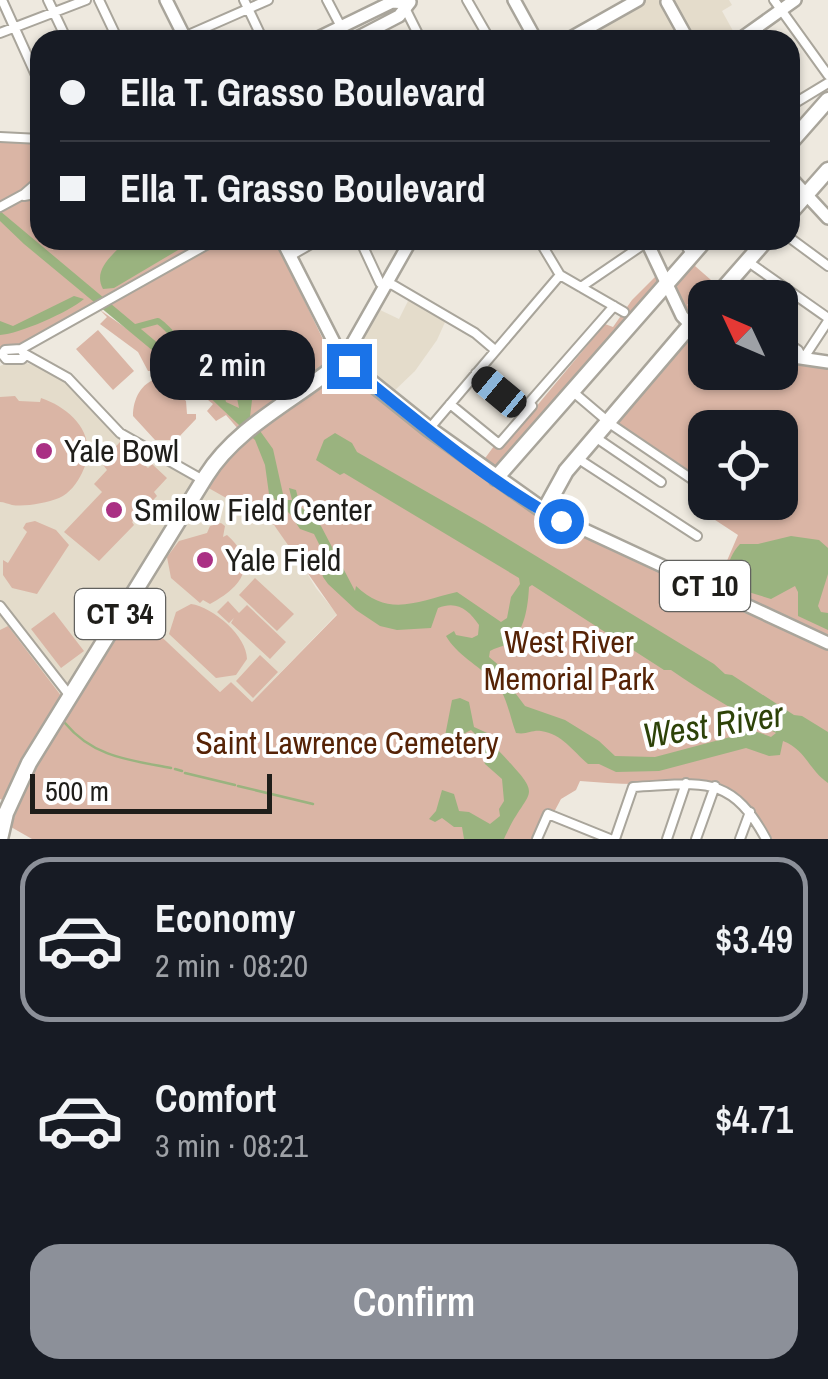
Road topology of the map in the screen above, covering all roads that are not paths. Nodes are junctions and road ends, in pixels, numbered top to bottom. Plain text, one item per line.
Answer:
1 (2, 0) edge
2 (48, 0) edge
3 (86, 0) edge
4 (99, 0) edge
5 (166, 0) edge
6 (268, 0) edge
7 (327, 0) edge
8 (467, 0) edge
9 (608, 0) edge
10 (638, 0) edge
11 (796, 0) edge
12 (517, 1) edge
13 (667, 2) dead end
14 (405, 3) edge
15 (246, 4) edge
16 (778, 5) edge
17 (53, 12) junction
18 (615, 13) junction
19 (341, 26) junction
20 (14, 28) junction
21 (61, 30) edge
22 (113, 30) edge
23 (178, 30) edge
24 (198, 30) edge
25 (258, 30) edge
26 (333, 30) edge
27 (344, 30) edge
28 (371, 30) edge
29 (417, 30) edge
30 (484, 30) edge
31 (531, 30) edge
32 (585, 30) edge
33 (682, 30) edge
34 (752, 30) edge
35 (796, 30) edge
36 (0, 34) edge
37 (800, 36) edge
38 (30, 62) edge
39 (828, 75) edge
40 (828, 83) edge
41 (800, 100) edge
42 (828, 100) edge
43 (800, 132) edge
44 (1, 135) edge
45 (30, 139) edge
46 (828, 170) edge
47 (30, 189) edge
48 (800, 190) edge
49 (30, 196) edge
50 (805, 197) junction
51 (800, 202) edge
52 (3, 205) edge
53 (828, 218) edge
54 (800, 245) edge
55 (197, 250) edge
56 (287, 250) edge
57 (300, 250) edge
58 (365, 250) edge
59 (406, 250) edge
60 (544, 250) edge
61 (634, 250) edge
62 (653, 250) edge
63 (689, 250) edge
64 (696, 250) edge
65 (757, 250) edge
66 (692, 254) junction
67 (290, 256) junction
68 (747, 261) junction
69 (828, 266) edge
70 (560, 275) junction
71 (732, 280) edge
72 (668, 282) junction
73 (387, 284) junction
74 (580, 287) junction
75 (614, 306) junction
76 (624, 312) dead end
77 (828, 320) edge
78 (688, 324) edge
79 (688, 327) edge
80 (495, 350) junction
81 (798, 350) edge
82 (23, 354) junction
83 (2, 357) edge
84 (798, 358) edge
85 (803, 358) junction
86 (342, 360) junction
87 (828, 362) edge
88 (476, 373) junction
89 (572, 392) junction
90 (450, 404) junction
91 (524, 413) junction
92 (608, 422) junction
93 (428, 429) junction
94 (595, 437) junction
95 (577, 458) junction
96 (688, 476) edge
97 (496, 478) junction
98 (203, 480) junction
99 (661, 482) dead end
100 (544, 512) junction
101 (697, 536) dead end
102 (0, 606) edge
103 (828, 643) edge
104 (70, 696) junction
105 (686, 783) junction
106 (715, 786) junction
107 (750, 812) junction
108 (3, 839) edge
109 (536, 839) edge
110 (612, 839) edge
111 (667, 839) edge
112 (696, 839) edge
113 (740, 839) edge
114 (766, 839) edge

1 - 20 street
2 - 17 street
3 - 17 street
4 - 22 street
5 - 23 main road
6 - 15 street
7 - 19 street
8 - 30 street
9 - 18 street
10 - 18 main road
11 - 16 main road
12 - 31 main road
13 - 33 main road
14 - 19 main road
14 - 28 main road
14 - 29 street
15 - 24 street
15 - 25 street
16 - 34 main road
16 - 35 street
17 - 20 street
17 - 21 street
18 - 32 main road
19 - 26 main road
19 - 27 street
20 - 36 street
20 - 38 street
37 - 39 street
40 - 41 street
42 - 43 highway
44 - 45 street
46 - 50 highway
47 - 52 street
48 - 50 main road
49 - 52 street
50 - 51 highway
50 - 53 main road
54 - 69 street
55 - 82 street
56 - 67 main road, CT 10
57 - 67 street
58 - 73 street
59 - 73 main road
60 - 70 street
61 - 74 street
62 - 72 main road
63 - 66 street
64 - 66 highway
65 - 68 highway
66 - 72 highway
67 - 86 main road, CT 10
68 - 71 highway
68 - 77 street
70 - 74 street
70 - 80 street
72 - 78 main road
72 - 89 highway
73 - 80 street
73 - 86 main road
74 - 75 street
75 - 76 street
75 - 91 street
77 - 85 street
79 - 92 highway
80 - 88 street
81 - 85 street
82 - 83 street
82 - 98 street
84 - 85 main road
85 - 87 main road
86 - 93 highway, CT 10
86 - 98 highway, CT 34
88 - 90 street
88 - 91 street
89 - 92 street
89 - 97 highway
90 - 91 street
90 - 93 street
92 - 94 highway
92 - 96 street
93 - 97 highway, CT 10
94 - 95 highway
94 - 99 street
95 - 100 highway
95 - 101 street
97 - 100 highway, CT 10
98 - 104 highway, CT 34
100 - 103 main road, CT 10
102 - 104 street
104 - 108 highway, CT 34
105 - 106 street
105 - 110 street
105 - 111 street
106 - 107 street
106 - 112 street
107 - 113 street
107 - 114 street
109 - 110 street

